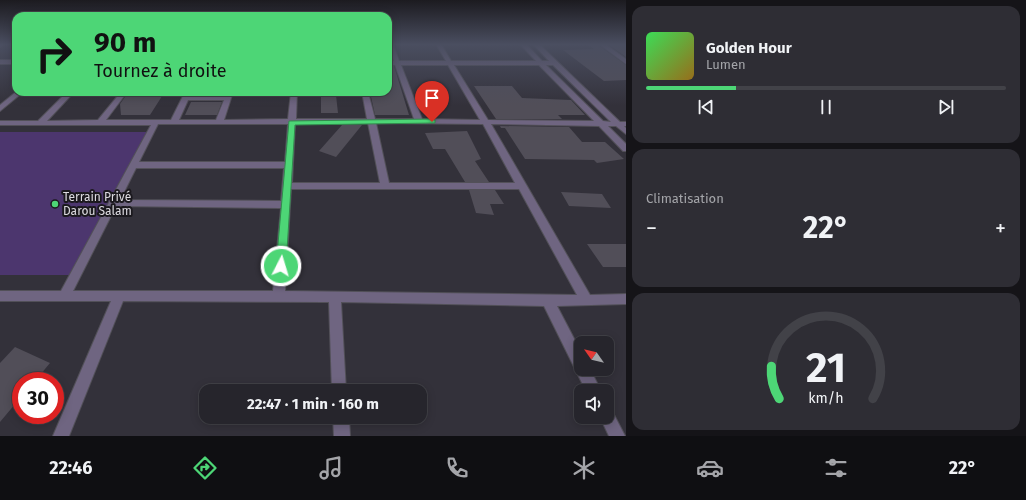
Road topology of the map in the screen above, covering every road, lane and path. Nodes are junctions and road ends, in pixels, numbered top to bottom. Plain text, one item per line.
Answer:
1 (397, 64) edge
2 (450, 64) edge
3 (541, 64) edge
4 (555, 64) edge
5 (15, 96) edge
6 (67, 96) edge
7 (121, 96) edge
8 (187, 96) edge
9 (229, 96) edge
10 (294, 96) edge
11 (366, 96) edge
12 (0, 109) edge
13 (419, 121) junction
14 (101, 122) junction
15 (156, 122) junction
16 (174, 122) junction
17 (219, 122) junction
18 (292, 122) junction
19 (372, 122) junction
20 (0, 123) edge
21 (40, 123) junction
22 (486, 123) junction
23 (602, 124) junction
24 (622, 125) edge
25 (626, 132) edge
26 (626, 149) edge
27 (134, 165) junction
28 (289, 165) junction
29 (385, 185) junction
30 (288, 186) junction
31 (521, 186) junction
32 (113, 204) junction
33 (286, 205) junction
34 (0, 296) edge
35 (64, 296) junction
36 (119, 296) junction
37 (279, 296) junction
38 (335, 298) junction
39 (626, 299) edge
40 (547, 300) junction
41 (587, 301) junction
42 (574, 352) edge
43 (339, 384) edge
44 (341, 424) edge
45 (611, 424) edge
46 (61, 436) edge
47 (342, 436) edge
48 (617, 436) edge

1 - 13 street
2 - 22 street
3 - 23 street
4 - 24 street
5 - 12 street
6 - 21 street
7 - 14 street
8 - 16 street
9 - 17 street
10 - 18 street
11 - 19 street
13 - 19 street
13 - 22 street
14 - 15 street
14 - 21 street
15 - 16 street
15 - 27 street
16 - 17 street
17 - 18 street
18 - 19 street
18 - 28 street
19 - 29 street
20 - 21 street
22 - 23 street
22 - 31 street
23 - 24 street
23 - 26 street
24 - 25 street
27 - 28 street
27 - 32 street
28 - 30 street
29 - 30 street
29 - 31 street
30 - 33 street
31 - 41 street
32 - 33 street
32 - 35 street
33 - 37 street
34 - 35 street
35 - 36 street
36 - 37 street
36 - 46 street
37 - 38 street
38 - 40 street
38 - 43 street
39 - 41 street
40 - 41 street
40 - 42 street
44 - 47 street
45 - 48 street

